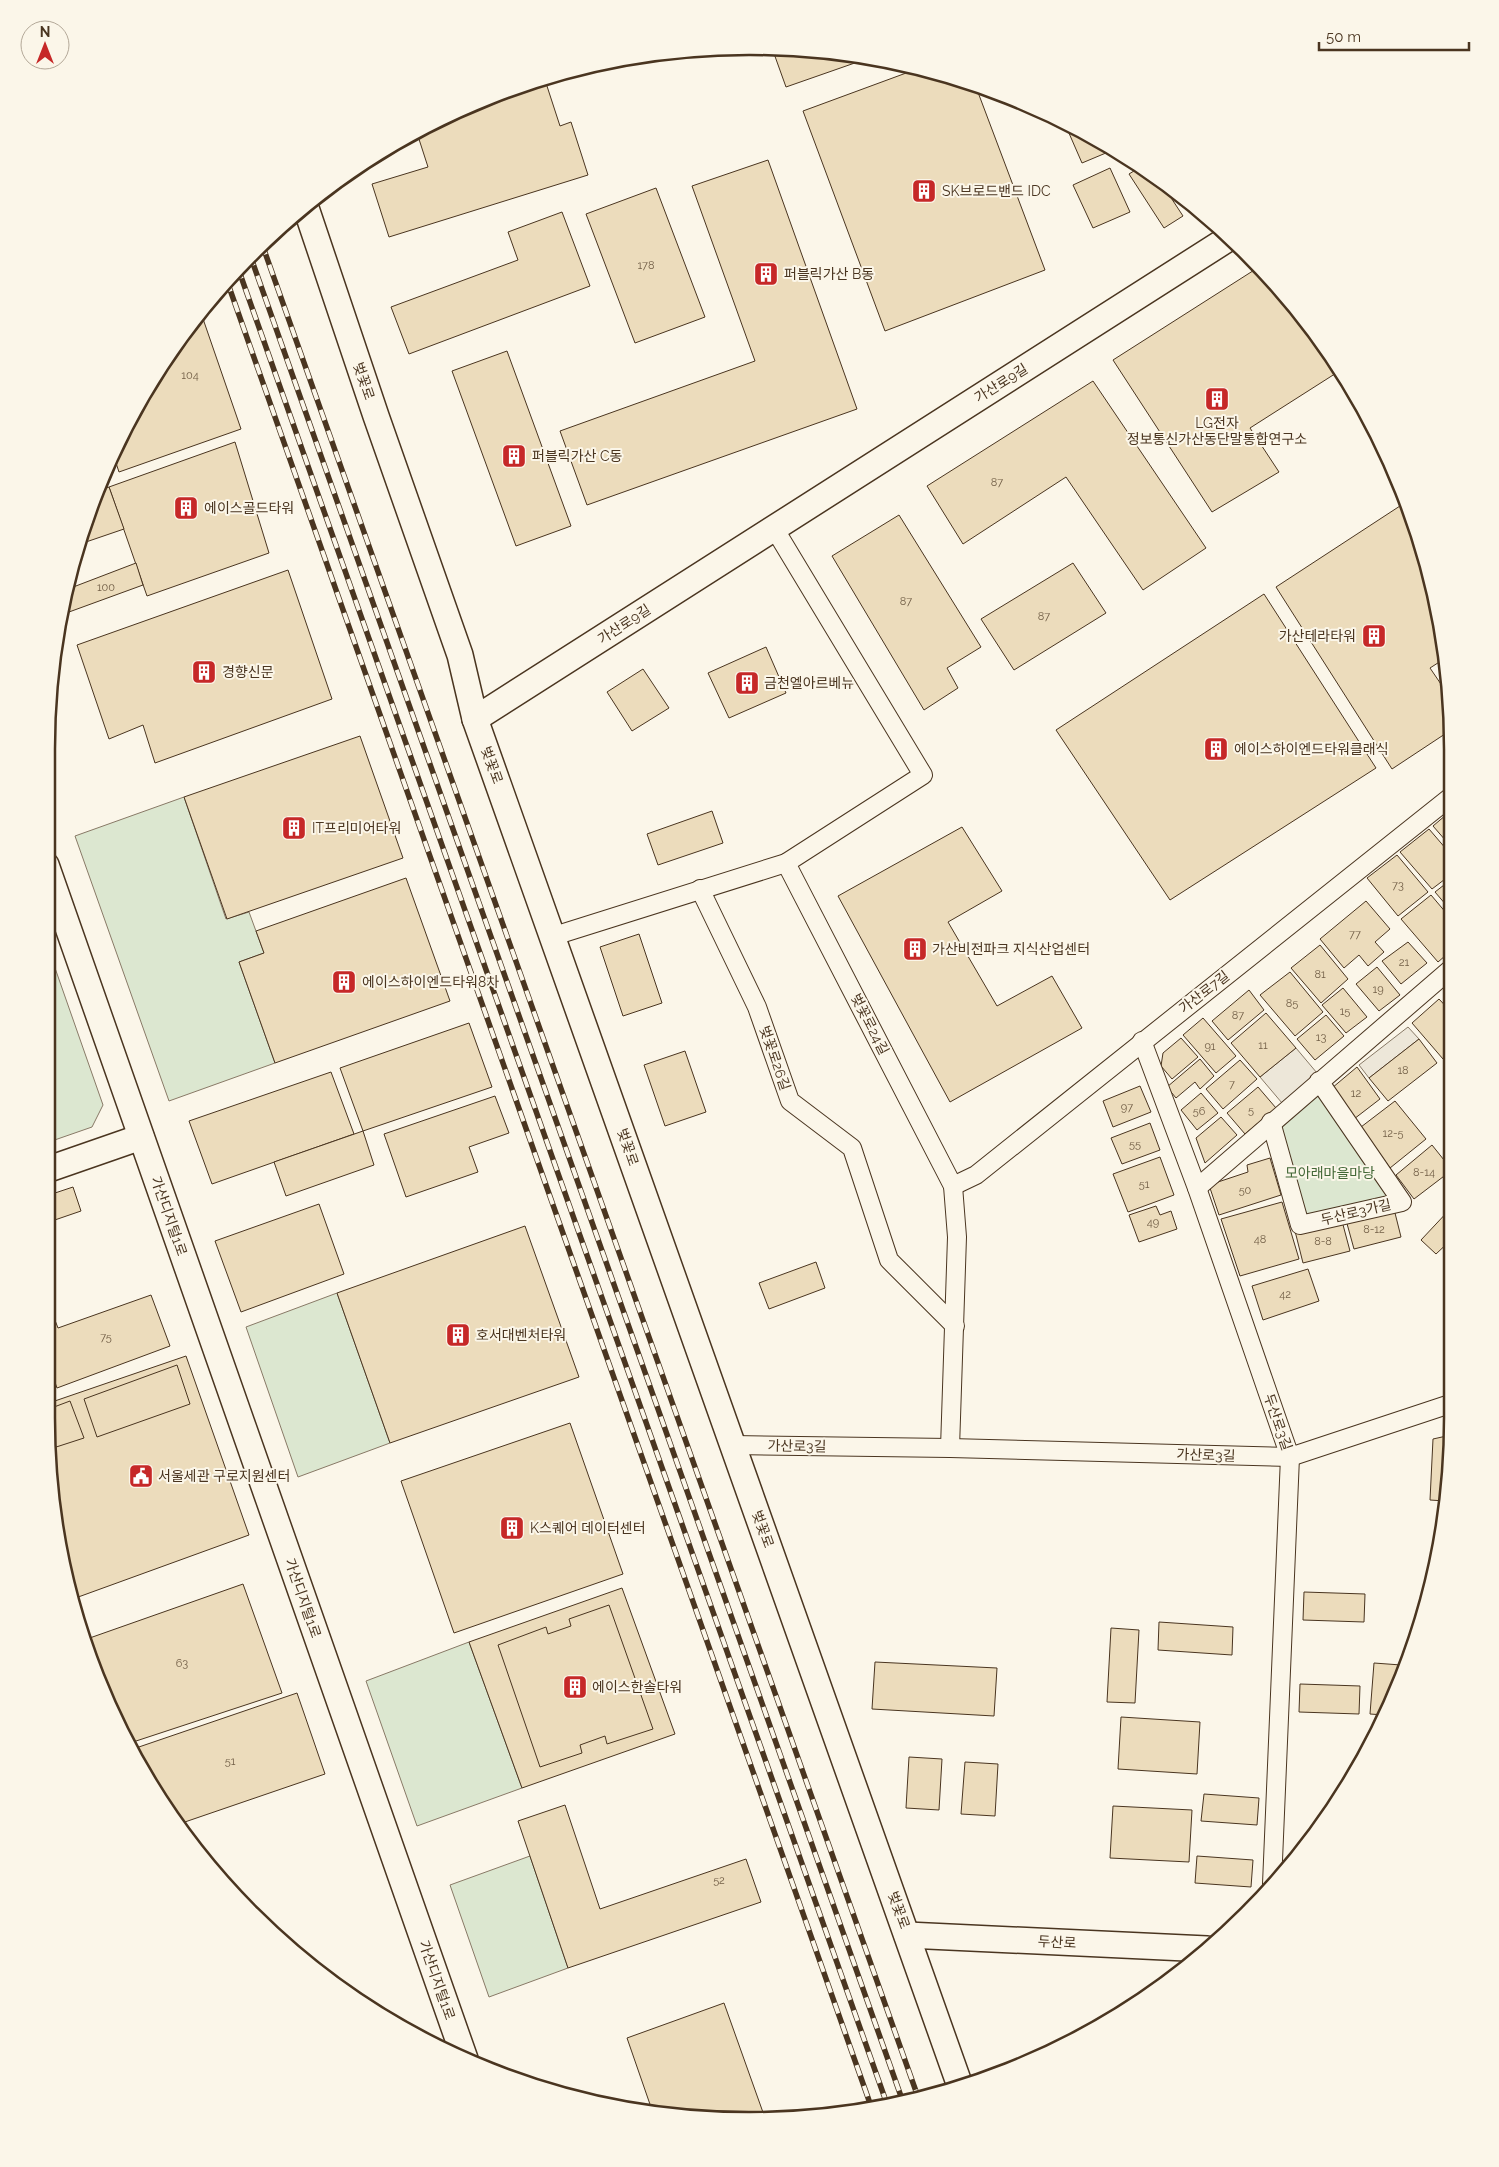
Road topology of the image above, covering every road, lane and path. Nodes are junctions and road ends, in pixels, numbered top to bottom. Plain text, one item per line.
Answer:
1 (308, 214) edge
2 (1224, 242) edge
3 (774, 528) junction
4 (475, 719) junction
5 (1444, 802) edge
6 (786, 863) junction
7 (700, 889) junction
8 (55, 891) edge
9 (554, 936) junction
10 (1444, 975) edge
11 (1142, 1041) junction
12 (1320, 1081) junction
13 (1271, 1122) junction
14 (141, 1137) junction
15 (55, 1167) edge
16 (953, 1186) junction
17 (1198, 1188) junction
18 (955, 1326) junction
19 (1444, 1406) edge
20 (733, 1445) junction
21 (950, 1448) junction
22 (1290, 1458) junction
23 (1272, 1874) edge
24 (907, 1935) junction
25 (1196, 1948) edge
26 (461, 2049) edge
27 (958, 2079) edge

1 - 4 street, 벚꽃로
2 - 3 street, 가산로9길
3 - 4 street, 가산로9길
3 - 6 street
4 - 9 street, 벚꽃로
5 - 11 street, 가산로7길
6 - 7 street
6 - 16 street, 벚꽃로24길
7 - 9 street
7 - 18 street, 벚꽃로26길
8 - 14 street, 가산디지털1로
9 - 20 street, 벚꽃로
10 - 12 street
11 - 16 street, 가산로7길
11 - 17 street, 두산로3길
12 - 13 street
12 - 13 street, 두산로3가길
13 - 17 street
14 - 15 street
14 - 26 street, 가산디지털1로
16 - 18 street
17 - 22 street, 두산로3길
18 - 21 street
19 - 22 street, 가산로3길
20 - 21 street, 가산로3길
20 - 24 street, 벚꽃로
21 - 22 street, 가산로3길
22 - 23 street, 두산로3길
24 - 25 street, 두산로
24 - 27 street, 벚꽃로

